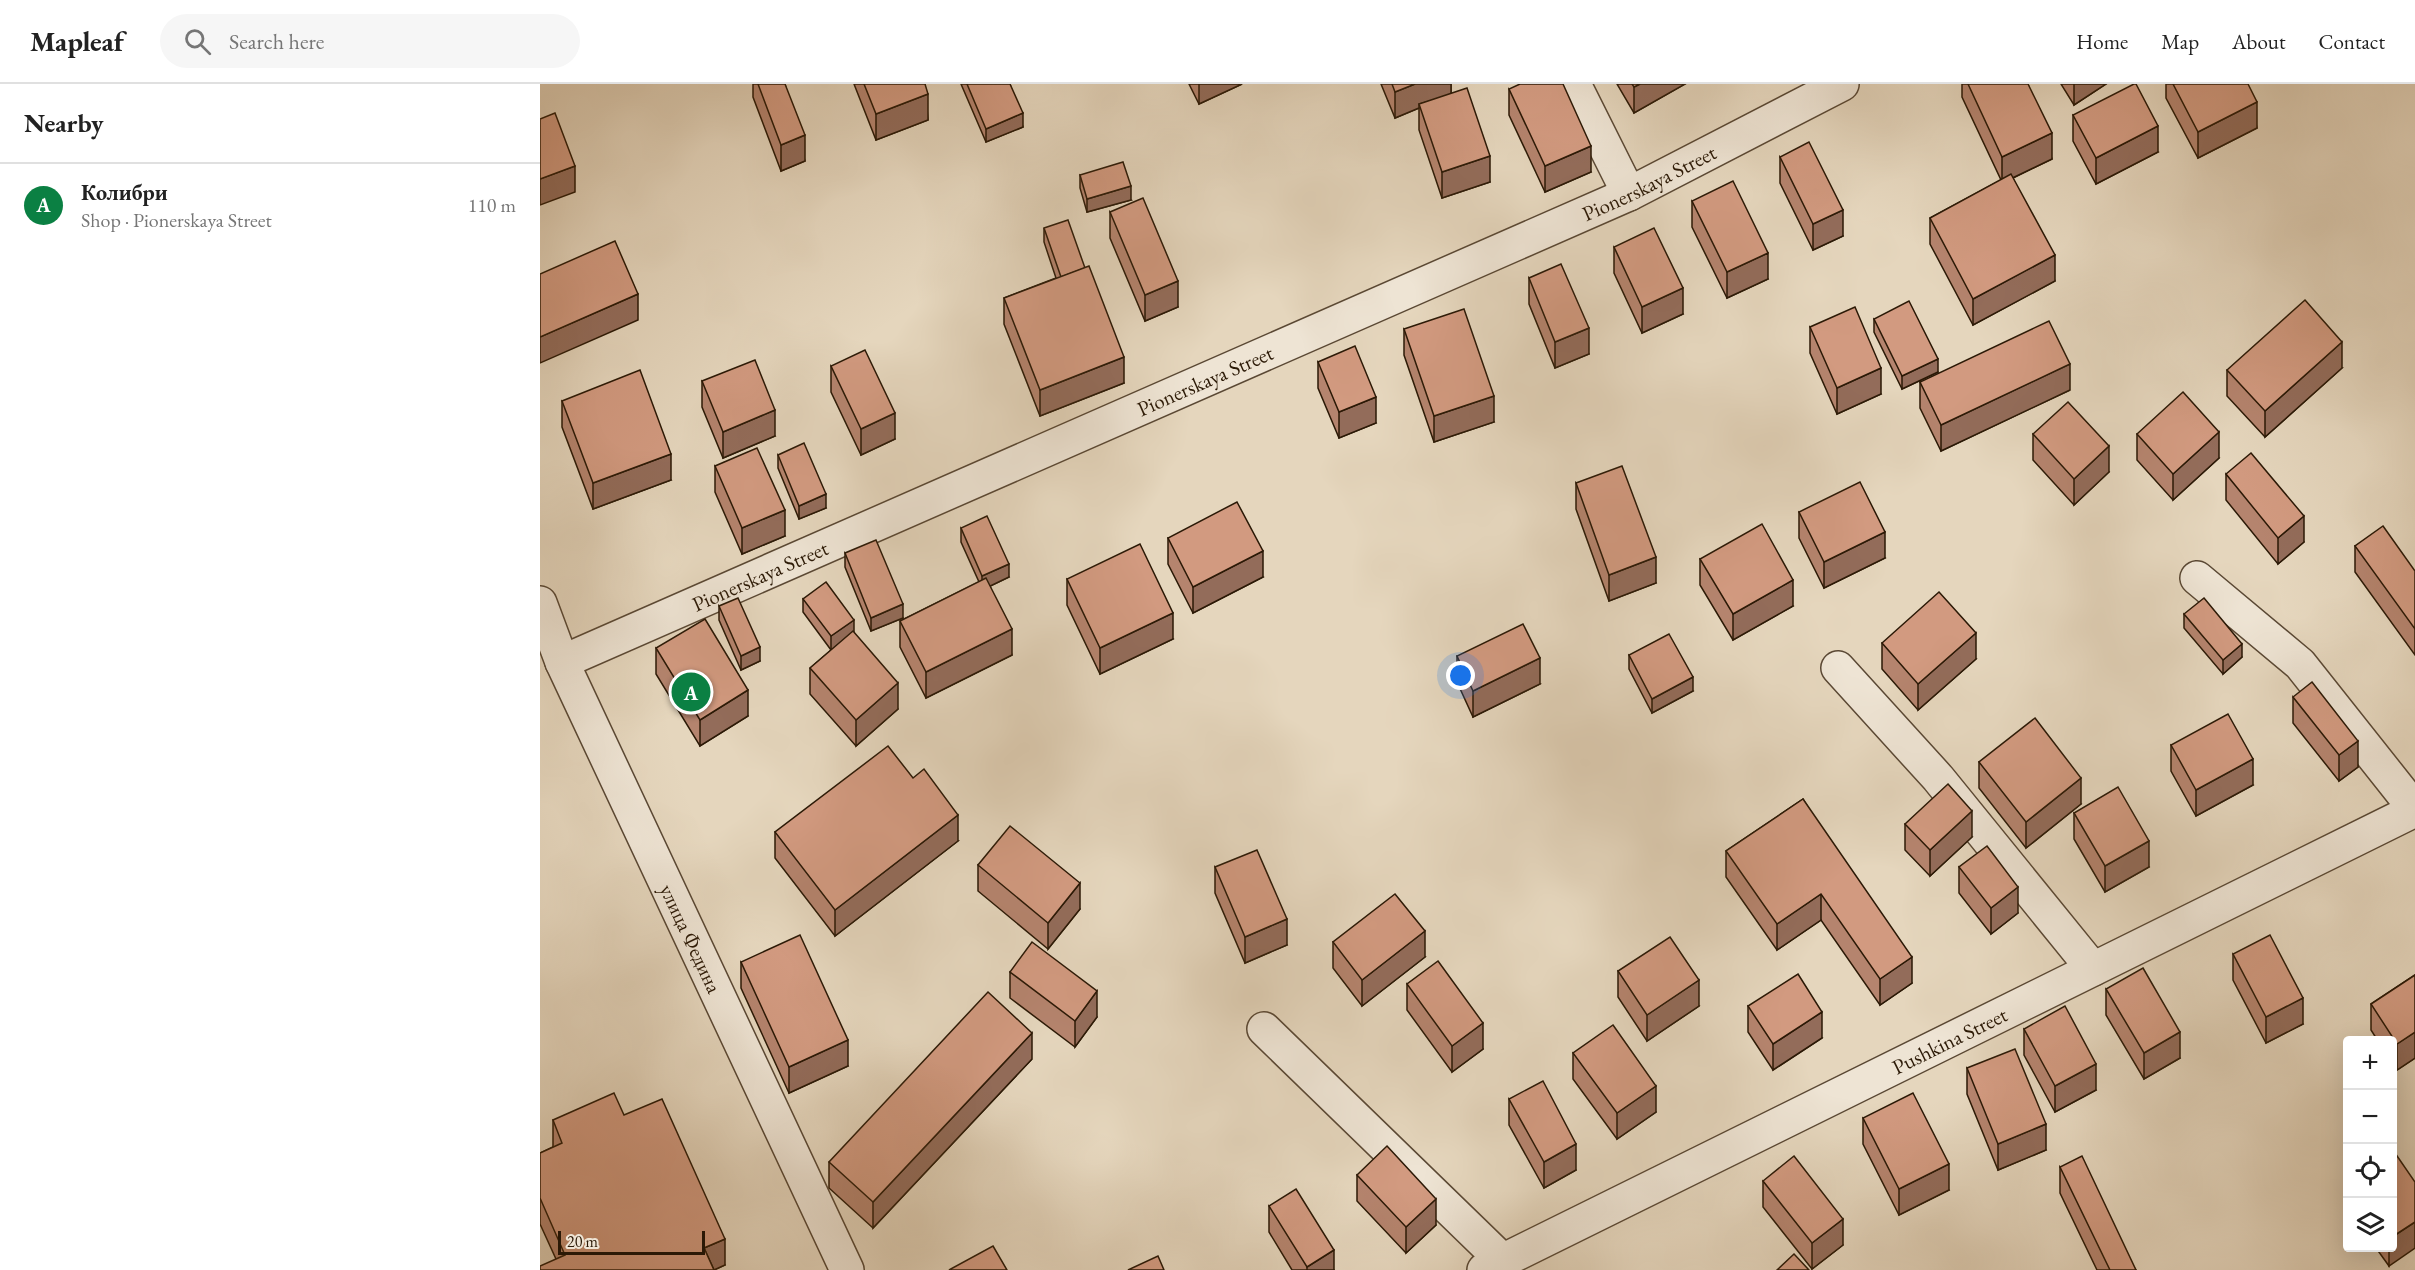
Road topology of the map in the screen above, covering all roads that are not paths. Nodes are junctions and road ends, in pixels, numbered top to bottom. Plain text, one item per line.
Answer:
1 (1574, 84) edge
2 (1842, 84) edge
3 (1629, 194) junction
4 (2197, 578) dead end
5 (540, 603) edge
6 (562, 662) junction
7 (1838, 668) dead end
8 (2415, 810) edge
9 (2093, 969) junction
10 (1264, 1029) dead end
11 (1513, 1263) edge
12 (847, 1270) edge

1 - 3 street
2 - 3 street, Pionerskaya Street
3 - 6 street, Pionerskaya Street
4 - 8 street
5 - 6 street, улица Федина
6 - 12 street, улица Федина
7 - 9 street
8 - 9 street, Pushkina Street
9 - 11 street, Pushkina Street
10 - 11 street

